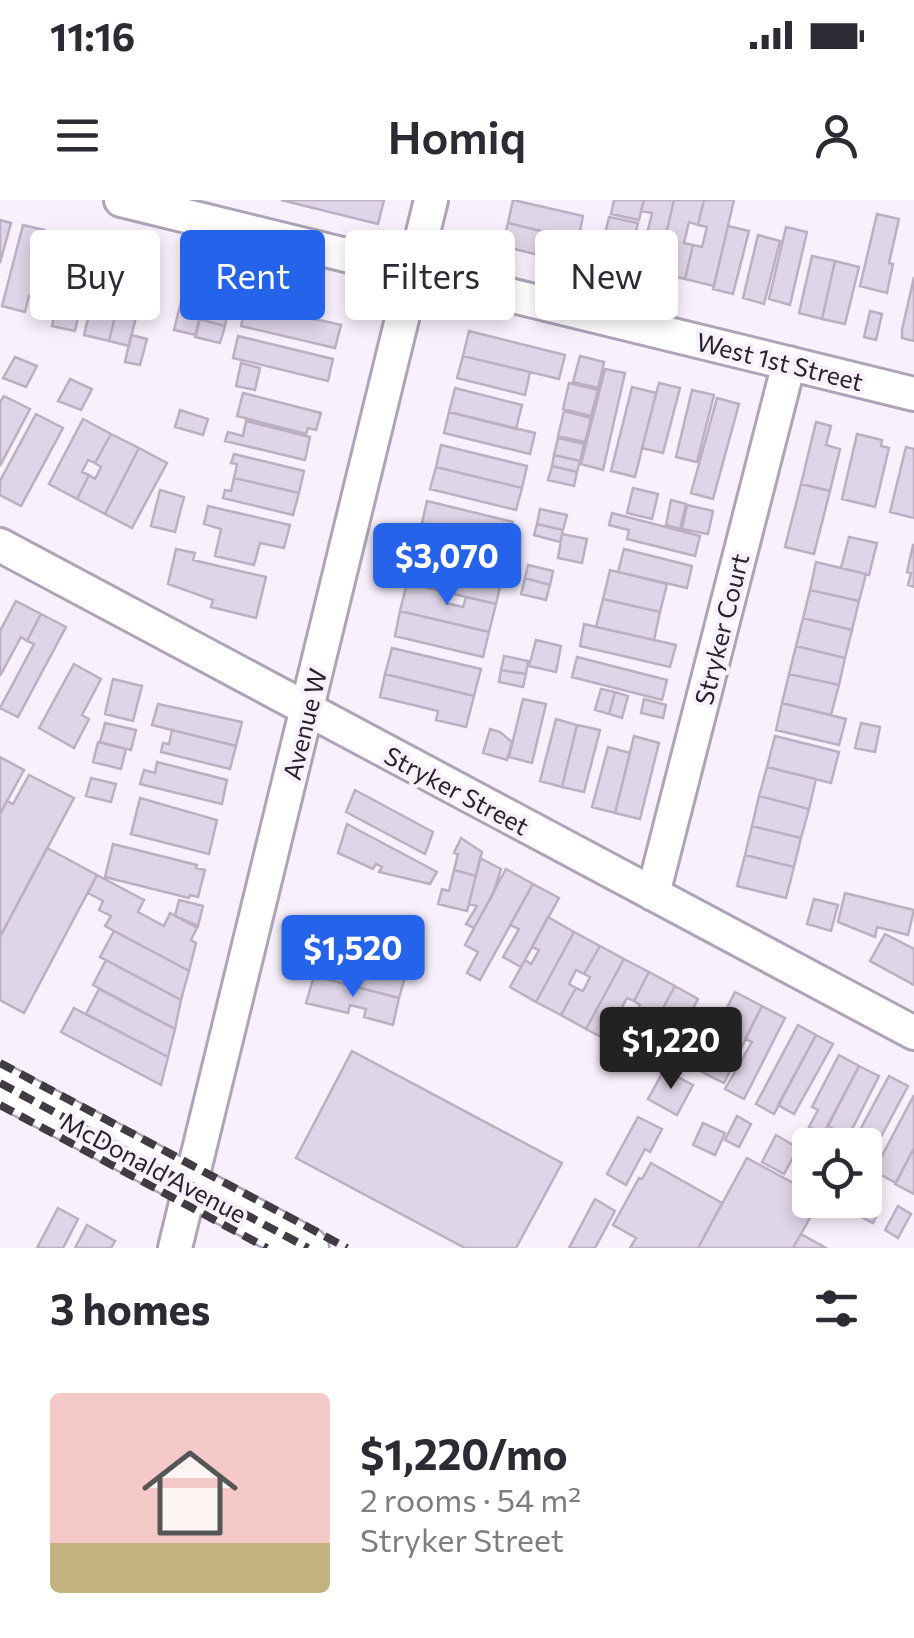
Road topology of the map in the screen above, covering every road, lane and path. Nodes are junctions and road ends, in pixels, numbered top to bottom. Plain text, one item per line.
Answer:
1 (121, 200) edge
2 (431, 200) edge
3 (424, 230) edge
4 (345, 255) edge
5 (515, 297) edge
6 (402, 320) edge
7 (789, 363) junction
8 (914, 394) edge
9 (0, 546) edge
10 (307, 711) junction
11 (653, 894) junction
12 (914, 1032) edge
13 (0, 1084) edge
14 (190, 1186) junction
15 (175, 1248) edge
16 (308, 1248) edge

1 - 4 street, West 1st Street
2 - 3 street, Avenue W
5 - 7 street, West 1st Street
6 - 10 street, Avenue W
7 - 8 street, West 1st Street
7 - 11 street, Stryker Court
9 - 10 street, Stryker Street
10 - 11 street, Stryker Street
10 - 14 street, Avenue W
11 - 12 street, Stryker Street
13 - 14 main road, McDonald Avenue
14 - 15 street, Avenue W
14 - 16 main road, McDonald Avenue

